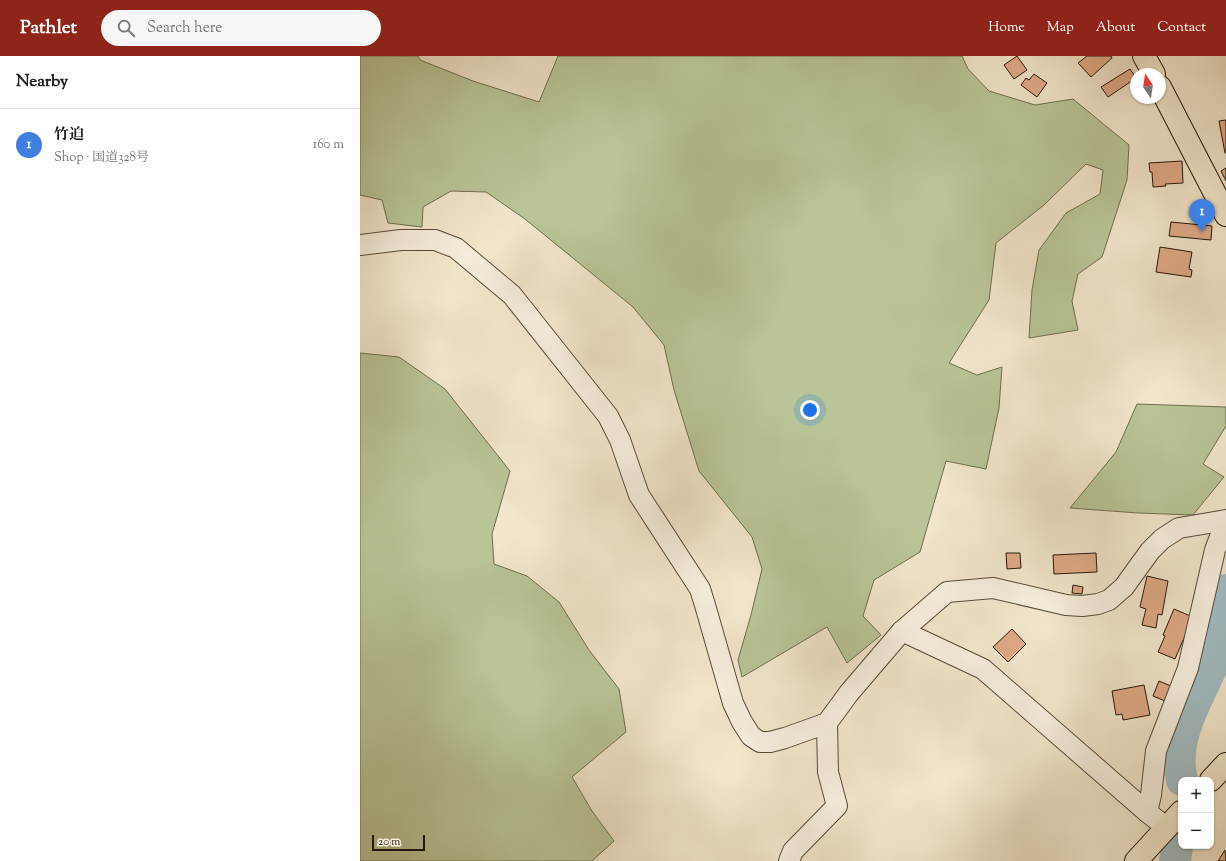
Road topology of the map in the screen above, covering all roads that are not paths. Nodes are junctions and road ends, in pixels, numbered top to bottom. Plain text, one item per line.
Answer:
1 (1144, 56) edge
2 (1151, 68) edge
3 (1166, 98) edge
4 (1226, 215) edge
5 (360, 245) edge
6 (1226, 520) edge
7 (1226, 526) edge
8 (902, 631) junction
9 (827, 723) junction
10 (1226, 764) edge
11 (1214, 777) edge
12 (1147, 812) junction
13 (1174, 820) edge
14 (789, 861) edge
15 (1136, 861) edge

1 - 2 highway
3 - 4 highway
5 - 9 street
6 - 8 street
7 - 12 street
8 - 9 street
8 - 12 street
9 - 14 street
10 - 11 highway
12 - 13 street
13 - 15 highway

